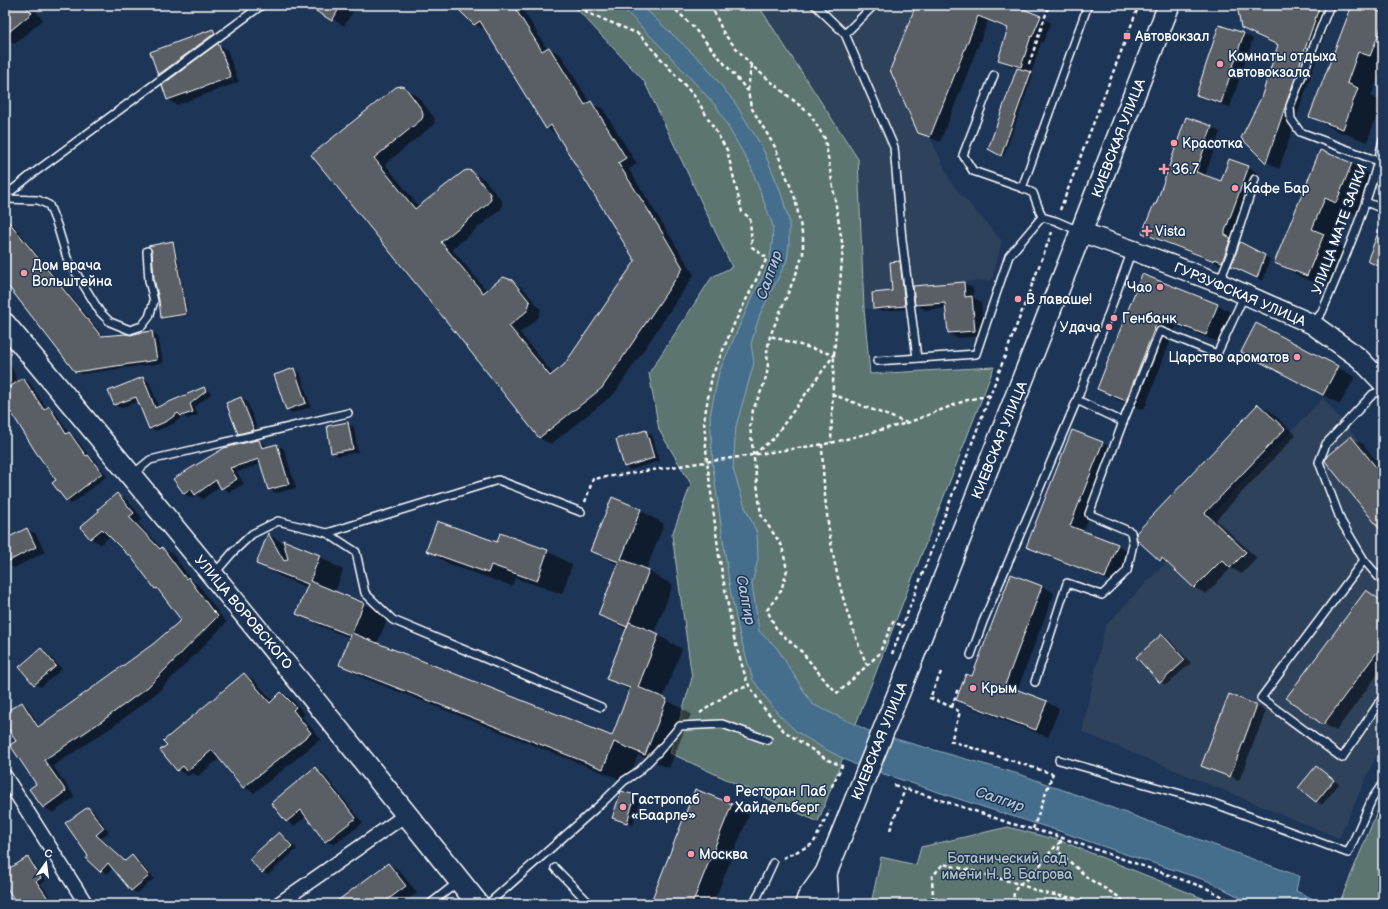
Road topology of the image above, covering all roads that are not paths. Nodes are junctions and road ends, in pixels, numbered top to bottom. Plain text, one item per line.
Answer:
1 (262, 5) edge
2 (815, 5) edge
3 (874, 5) edge
4 (1088, 5) edge
5 (1169, 5) edge
6 (1330, 5) edge
7 (845, 34) junction
8 (994, 75) dead end
9 (1383, 140) edge
10 (1378, 162) junction
11 (1255, 179) dead end
12 (1022, 188) junction
13 (5, 196) edge
14 (5, 199) edge
15 (1366, 202) junction
16 (1383, 209) edge
17 (1042, 217) junction
18 (1081, 232) junction
19 (1132, 250) junction
20 (147, 251) dead end
21 (1219, 283) junction
22 (1245, 294) junction
23 (5, 324) edge
24 (1312, 324) junction
25 (917, 358) junction
26 (877, 361) dead end
27 (1383, 383) edge
28 (1383, 390) edge
29 (1077, 400) junction
30 (348, 413) dead end
31 (1123, 422) junction
32 (132, 475) junction
33 (582, 512) road end
34 (327, 533) junction
35 (1364, 560) junction
36 (213, 576) junction
37 (1383, 582) edge
38 (971, 655) dead end
39 (1035, 682) dead end
40 (1383, 697) edge
41 (601, 707) dead end
42 (768, 740) dead end
43 (1058, 760) dead end
44 (5, 776) edge
45 (1383, 783) edge
46 (407, 814) junction
47 (773, 862) road end
48 (555, 868) dead end
49 (826, 873) junction
50 (460, 881) junction
51 (86, 904) edge
52 (278, 904) edge
53 (430, 904) edge
54 (478, 904) edge
55 (488, 904) edge
56 (590, 904) edge
57 (754, 904) edge
58 (806, 904) edge
59 (828, 904) edge

1 - 13 lane
2 - 7 lane
3 - 7 lane
4 - 12 lane
5 - 18 main road, КИЕВСКАЯ УЛИЦА
6 - 10 lane
7 - 25 lane
8 - 12 lane
9 - 10 lane, УЛИЦА МАТЕ ЗАЛКИ
10 - 15 lane, УЛИЦА МАТЕ ЗАЛКИ
11 - 21 lane
12 - 17 lane
14 - 20 lane
15 - 16 lane
15 - 24 lane, УЛИЦА МАТЕ ЗАЛКИ
17 - 18 lane
17 - 25 lane
18 - 19 main road, ГУРЗУФСКАЯ УЛИЦА
18 - 49 main road, КИЕВСКАЯ УЛИЦА, bridge
19 - 21 main road, ГУРЗУФСКАЯ УЛИЦА
19 - 29 lane
21 - 22 main road, ГУРЗУФСКАЯ УЛИЦА
22 - 24 main road, ГУРЗУФСКАЯ УЛИЦА
22 - 31 lane
23 - 32 main road, УЛИЦА ВОРОВСКОГО
24 - 27 main road, ГУРЗУФСКАЯ УЛИЦА
25 - 26 lane
28 - 35 lane
29 - 31 lane
29 - 38 lane
30 - 32 lane
31 - 39 lane
32 - 36 main road, УЛИЦА ВОРОВСКОГО
33 - 34 lane
34 - 36 lane
34 - 41 lane
35 - 37 lane
35 - 40 lane
36 - 46 main road, УЛИЦА ВОРОВСКОГО
42 - 55 lane
43 - 45 lane
44 - 51 street
46 - 50 main road, УЛИЦА ВОРОВСКОГО
46 - 52 street
47 - 57 lane
48 - 56 lane
49 - 58 main road, КИЕВСКАЯ УЛИЦА
49 - 59 main road, КИЕВСКАЯ УЛИЦА
50 - 53 lane
50 - 54 main road, УЛИЦА ВОРОВСКОГО

